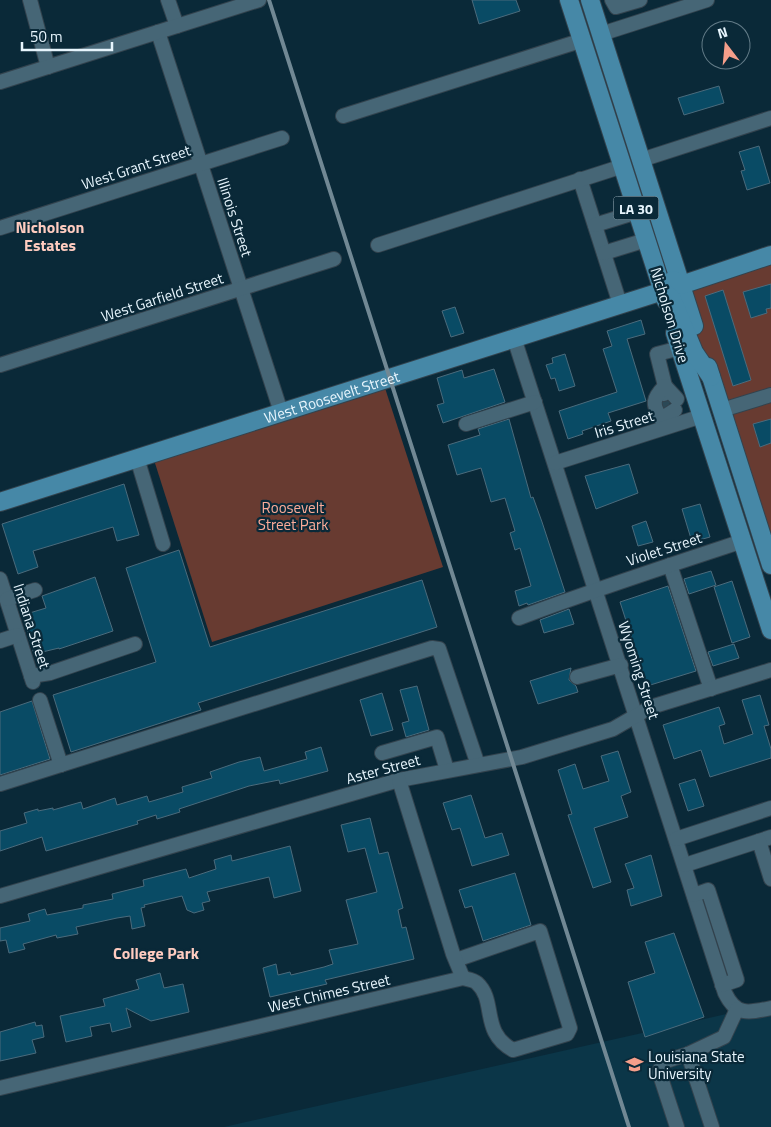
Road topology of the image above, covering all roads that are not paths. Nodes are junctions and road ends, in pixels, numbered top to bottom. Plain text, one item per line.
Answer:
1 (30, 0) edge
2 (168, 0) edge
3 (259, 0) edge
4 (570, 0) edge
5 (590, 0) edge
6 (612, 0) edge
7 (640, 0) edge
8 (707, 0) edge
9 (645, 19) junction
10 (177, 26) junction
11 (158, 32) junction
12 (601, 34) junction
13 (583, 40) junction
14 (48, 67) junction
15 (0, 82) edge
16 (343, 116) dead end
17 (771, 118) edge
18 (282, 138) dead end
19 (641, 160) junction
20 (201, 164) junction
21 (623, 166) junction
22 (580, 179) junction
23 (635, 205) junction
24 (595, 225) junction
25 (0, 228) edge
26 (646, 240) junction
27 (378, 245) dead end
28 (604, 253) junction
29 (771, 255) edge
30 (334, 259) dead end
31 (681, 285) junction
32 (240, 289) junction
33 (662, 290) junction
34 (620, 304) junction
35 (514, 338) junction
36 (680, 348) junction
37 (0, 365) edge
38 (711, 377) junction
39 (771, 395) edge
40 (535, 402) junction
41 (667, 407) junction
42 (722, 410) junction
43 (281, 412) junction
44 (702, 416) junction
45 (466, 424) dead end
46 (137, 458) junction
47 (556, 463) junction
48 (0, 502) edge
49 (766, 534) edge
50 (743, 541) junction
51 (163, 544) dead end
52 (670, 565) junction
53 (771, 565) edge
54 (0, 579) edge
55 (596, 588) junction
56 (35, 590) dead end
57 (7, 599) junction
58 (519, 618) dead end
59 (771, 630) edge
60 (18, 635) junction
61 (0, 641) edge
62 (135, 644) dead end
63 (621, 665) junction
64 (771, 670) edge
65 (577, 678) dead end
66 (711, 689) junction
67 (40, 700) dead end
68 (637, 716) junction
69 (382, 753) dead end
70 (61, 765) junction
71 (478, 765) junction
72 (447, 770) junction
73 (399, 780) junction
74 (0, 784) edge
75 (771, 808) edge
76 (676, 839) junction
77 (765, 839) edge
78 (685, 865) junction
79 (771, 879) edge
80 (0, 896) edge
81 (456, 960) junction
82 (463, 978) junction
83 (771, 1008) edge
84 (737, 1009) junction
85 (688, 1054) junction
86 (0, 1088) edge
87 (677, 1127) edge
88 (712, 1127) edge

1 - 14 street
2 - 10 street
3 - 10 street
4 - 13 main road, Nicholson Drive / LA 30
5 - 12 main road, Nicholson Drive / LA 30
6 - 7 street
7 - 9 street
8 - 9 street
9 - 12 street
10 - 11 street
11 - 14 street
11 - 20 street, Illinois Street
12 - 19 main road, Nicholson Drive / LA 30
13 - 16 street
13 - 21 main road, Nicholson Drive / LA 30
14 - 15 street
17 - 19 street
18 - 20 street, West Grant Street
19 - 31 main road, Nicholson Drive / LA 30
20 - 25 street, West Grant Street
20 - 32 street, Illinois Street
21 - 22 street
21 - 23 main road, Nicholson Drive / LA 30
22 - 24 street
22 - 27 street
23 - 24 street
23 - 26 main road, Nicholson Drive / LA 30
23 - 31 main road
24 - 28 street
26 - 28 street
26 - 33 main road, Nicholson Drive / LA 30
28 - 34 street
29 - 31 main road
30 - 32 street, West Garfield Street
31 - 38 main road, Nicholson Drive / LA 30
32 - 37 street, West Garfield Street
32 - 43 street, Illinois Street
33 - 34 main road, West Roosevelt Street
33 - 36 main road, Nicholson Drive / LA 30
33 - 38 main road
34 - 35 main road, West Roosevelt Street
35 - 40 street, Wyoming Street
35 - 43 main road, West Roosevelt Street
36 - 41 street
36 - 44 main road, Nicholson Drive / LA 30
38 - 42 main road, Nicholson Drive / LA 30
39 - 42 street
40 - 45 street
40 - 47 street, Wyoming Street
41 - 44 street, Iris Street
41 - 47 street, Iris Street
42 - 49 main road, Nicholson Drive / LA 30
43 - 46 main road, West Roosevelt Street
44 - 50 main road, Nicholson Drive / LA 30
46 - 48 main road, West Roosevelt Street
46 - 51 street
47 - 55 street, Wyoming Street
49 - 53 main road, Nicholson Drive / LA 30
50 - 52 street, Violet Street
50 - 59 main road, Nicholson Drive / LA 30
52 - 55 street, Violet Street
52 - 66 street
54 - 57 street, Indiana Street
55 - 58 street, Violet Street
55 - 63 street, Wyoming Street
56 - 57 street
57 - 60 street, Indiana Street
60 - 61 street
60 - 62 street, Indiana Street
63 - 65 street
63 - 68 street, Wyoming Street
64 - 66 street, Aster Street
66 - 68 street, Aster Street
67 - 70 street
68 - 71 street, Aster Street
68 - 76 street, Wyoming Street
69 - 72 street
70 - 71 street
70 - 74 street
71 - 72 street, Aster Street
72 - 73 street, Aster Street
73 - 80 street, Aster Street
73 - 81 street
75 - 76 street
76 - 78 street, Wyoming Street
77 - 78 street
77 - 79 street
78 - 84 street, Wyoming Street
81 - 82 street
81 - 82 street
82 - 86 street, West Chimes Street
83 - 84 street
84 - 85 street
85 - 87 street
85 - 88 street

